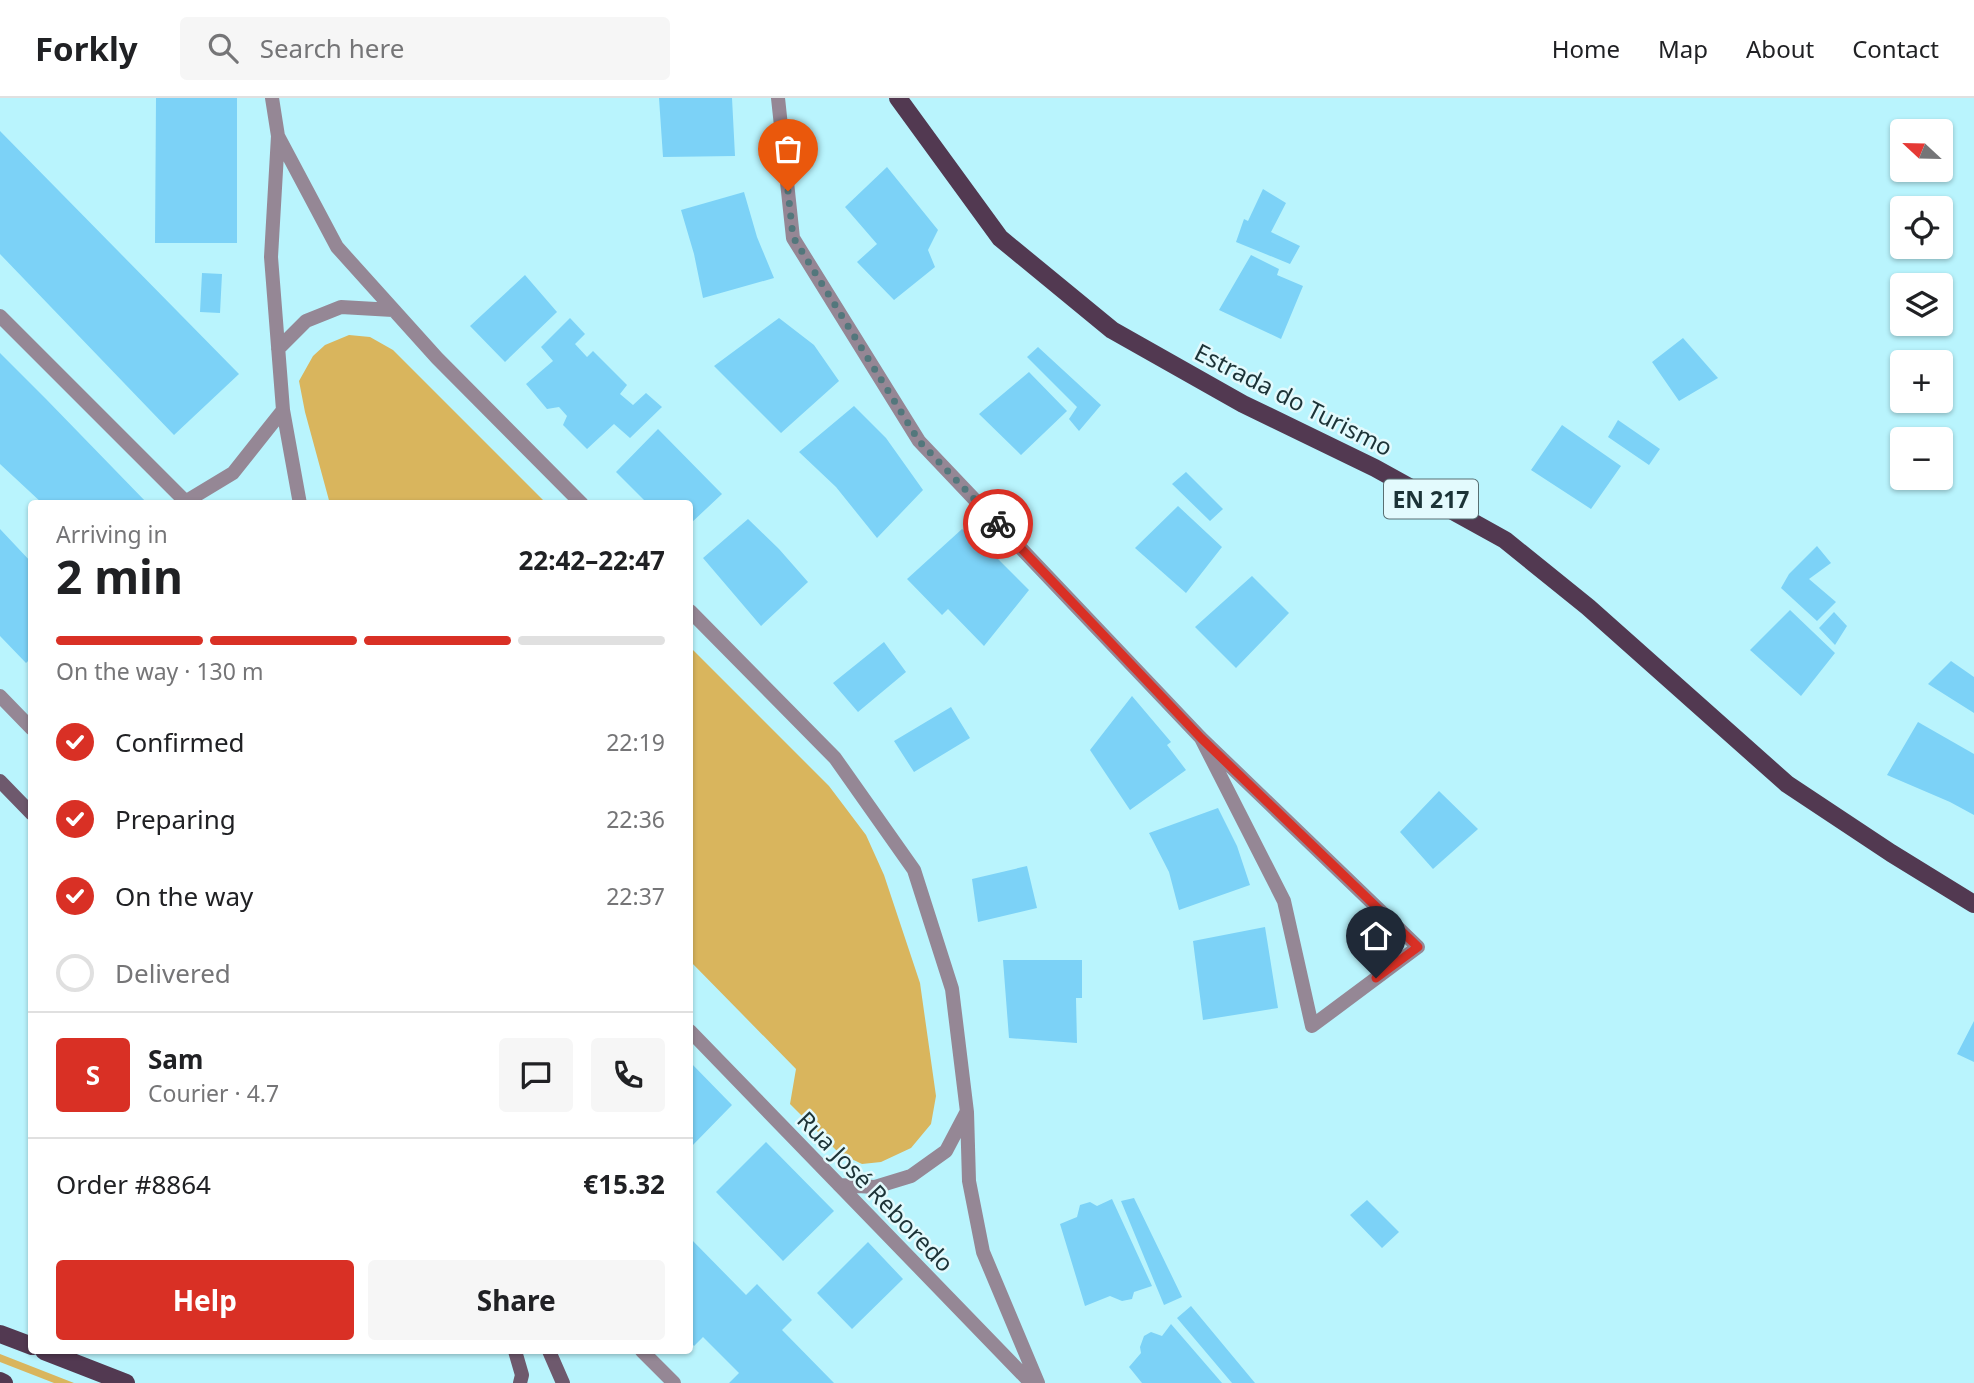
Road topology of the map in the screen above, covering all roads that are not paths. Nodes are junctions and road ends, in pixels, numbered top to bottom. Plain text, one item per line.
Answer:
1 (272, 98) edge
2 (778, 98) edge
3 (898, 98) edge
4 (278, 136) junction
5 (393, 310) junction
6 (0, 317) edge
7 (278, 349) junction
8 (283, 410) junction
9 (184, 500) edge
10 (192, 500) edge
11 (299, 500) edge
12 (578, 500) edge
13 (693, 614) edge
14 (0, 696) edge
15 (28, 725) edge
16 (1201, 738) junction
17 (0, 781) edge
18 (28, 810) edge
19 (1974, 904) edge
20 (693, 1034) edge
21 (967, 1112) junction
22 (839, 1185) junction
23 (0, 1334) edge
24 (28, 1344) edge
25 (52, 1354) edge
26 (516, 1354) edge
27 (550, 1354) edge
28 (645, 1354) edge
29 (126, 1383) edge
30 (520, 1383) edge
31 (563, 1383) edge
32 (674, 1383) edge
33 (1031, 1383) edge
34 (1038, 1383) edge

1 - 4 street
2 - 16 street
3 - 19 main road, Estrada do Turismo / EN 217
4 - 5 street
4 - 7 street
5 - 7 street
5 - 12 street
6 - 9 street
7 - 8 street
8 - 10 street
8 - 11 street
13 - 21 street, Rua José Reboredo
14 - 15 street
16 - 16 street
17 - 18 street
20 - 22 street, Rua José Reboredo
21 - 22 street
21 - 34 street, Rua José Reboredo
22 - 33 street, Rua José Reboredo
23 - 24 main road
25 - 29 main road
26 - 30 street
27 - 31 street
28 - 32 street

